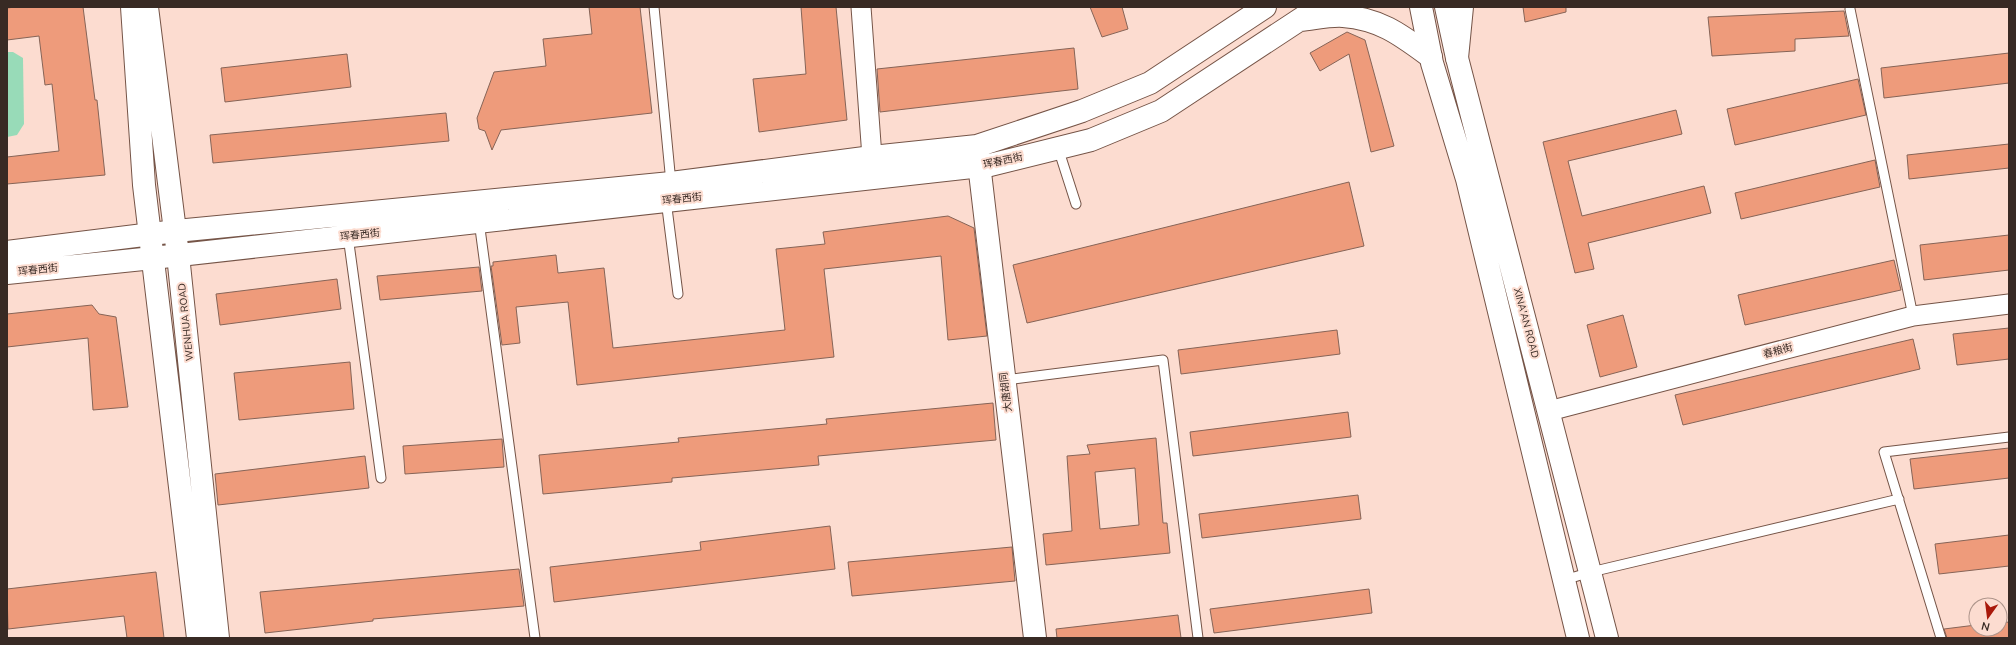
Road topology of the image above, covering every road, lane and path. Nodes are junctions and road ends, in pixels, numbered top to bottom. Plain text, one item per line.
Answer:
1 (132, 7) edge
2 (146, 7) edge
3 (654, 7) edge
4 (861, 7) edge
5 (1265, 7) edge
6 (1319, 7) edge
7 (1421, 7) edge
8 (1446, 7) edge
9 (1462, 7) edge
10 (1850, 9) dead end
11 (1298, 20) junction
12 (1431, 56) junction
13 (1457, 58) junction
14 (1058, 148) junction
15 (979, 156) junction
16 (872, 157) junction
17 (1477, 175) junction
18 (668, 192) junction
19 (1076, 204) dead end
20 (479, 221) junction
21 (176, 232) junction
22 (151, 235) junction
23 (348, 236) junction
24 (7, 252) edge
25 (178, 255) junction
26 (153, 258) junction
27 (7, 273) edge
28 (678, 294) dead end
29 (2009, 304) edge
30 (1913, 316) junction
31 (1005, 380) junction
32 (1550, 411) junction
33 (2009, 437) edge
34 (381, 478) dead end
35 (1898, 499) junction
36 (1591, 572) junction
37 (1564, 580) junction
38 (198, 638) edge
39 (218, 638) edge
40 (535, 638) edge
41 (1035, 638) edge
42 (1198, 638) edge
43 (1578, 638) edge
44 (1607, 638) edge
45 (1941, 638) edge

1 - 22 main road
2 - 21 main road, WENHUA ROAD
3 - 18 lane
4 - 16 street
5 - 15 main road, 珲春西街
6 - 11 main road, 珲春西街
7 - 12 main road, XINA'AN ROAD
8 - 13 main road, XINA'AN ROAD
9 - 13 main road
10 - 30 lane
11 - 12 main road
11 - 14 main road, 珲春西街
12 - 17 main road, XINA'AN ROAD
13 - 17 main road, XINA'AN ROAD
14 - 15 main road, 珲春西街
14 - 19 lane
15 - 16 main road, 珲春西街
15 - 18 main road, 珲春西街
15 - 31 main road, 大唐胡同
16 - 18 main road, 珲春西街
17 - 32 main road, XINA'AN ROAD
17 - 37 main road, XINA'AN ROAD
18 - 20 main road, 珲春西街
18 - 21 main road, 珲春西街
18 - 28 lane
20 - 23 main road, 珲春西街
20 - 40 lane
21 - 22 main road, 珲春西街
21 - 25 main road, WENHUA ROAD
22 - 24 main road, 珲春西街
22 - 26 main road
23 - 25 main road, 珲春西街
23 - 34 lane
25 - 26 main road, 珲春西街
25 - 39 main road, WENHUA ROAD
26 - 27 main road, 珲春西街
26 - 38 main road
29 - 30 street, 春粮街
30 - 32 street, 春粮街
31 - 41 main road, 大唐胡同
31 - 42 lane
32 - 36 main road, XINA'AN ROAD
33 - 35 lane
35 - 36 lane
35 - 45 lane
36 - 37 lane
36 - 44 main road, XINA'AN ROAD
37 - 43 main road, XINA'AN ROAD

